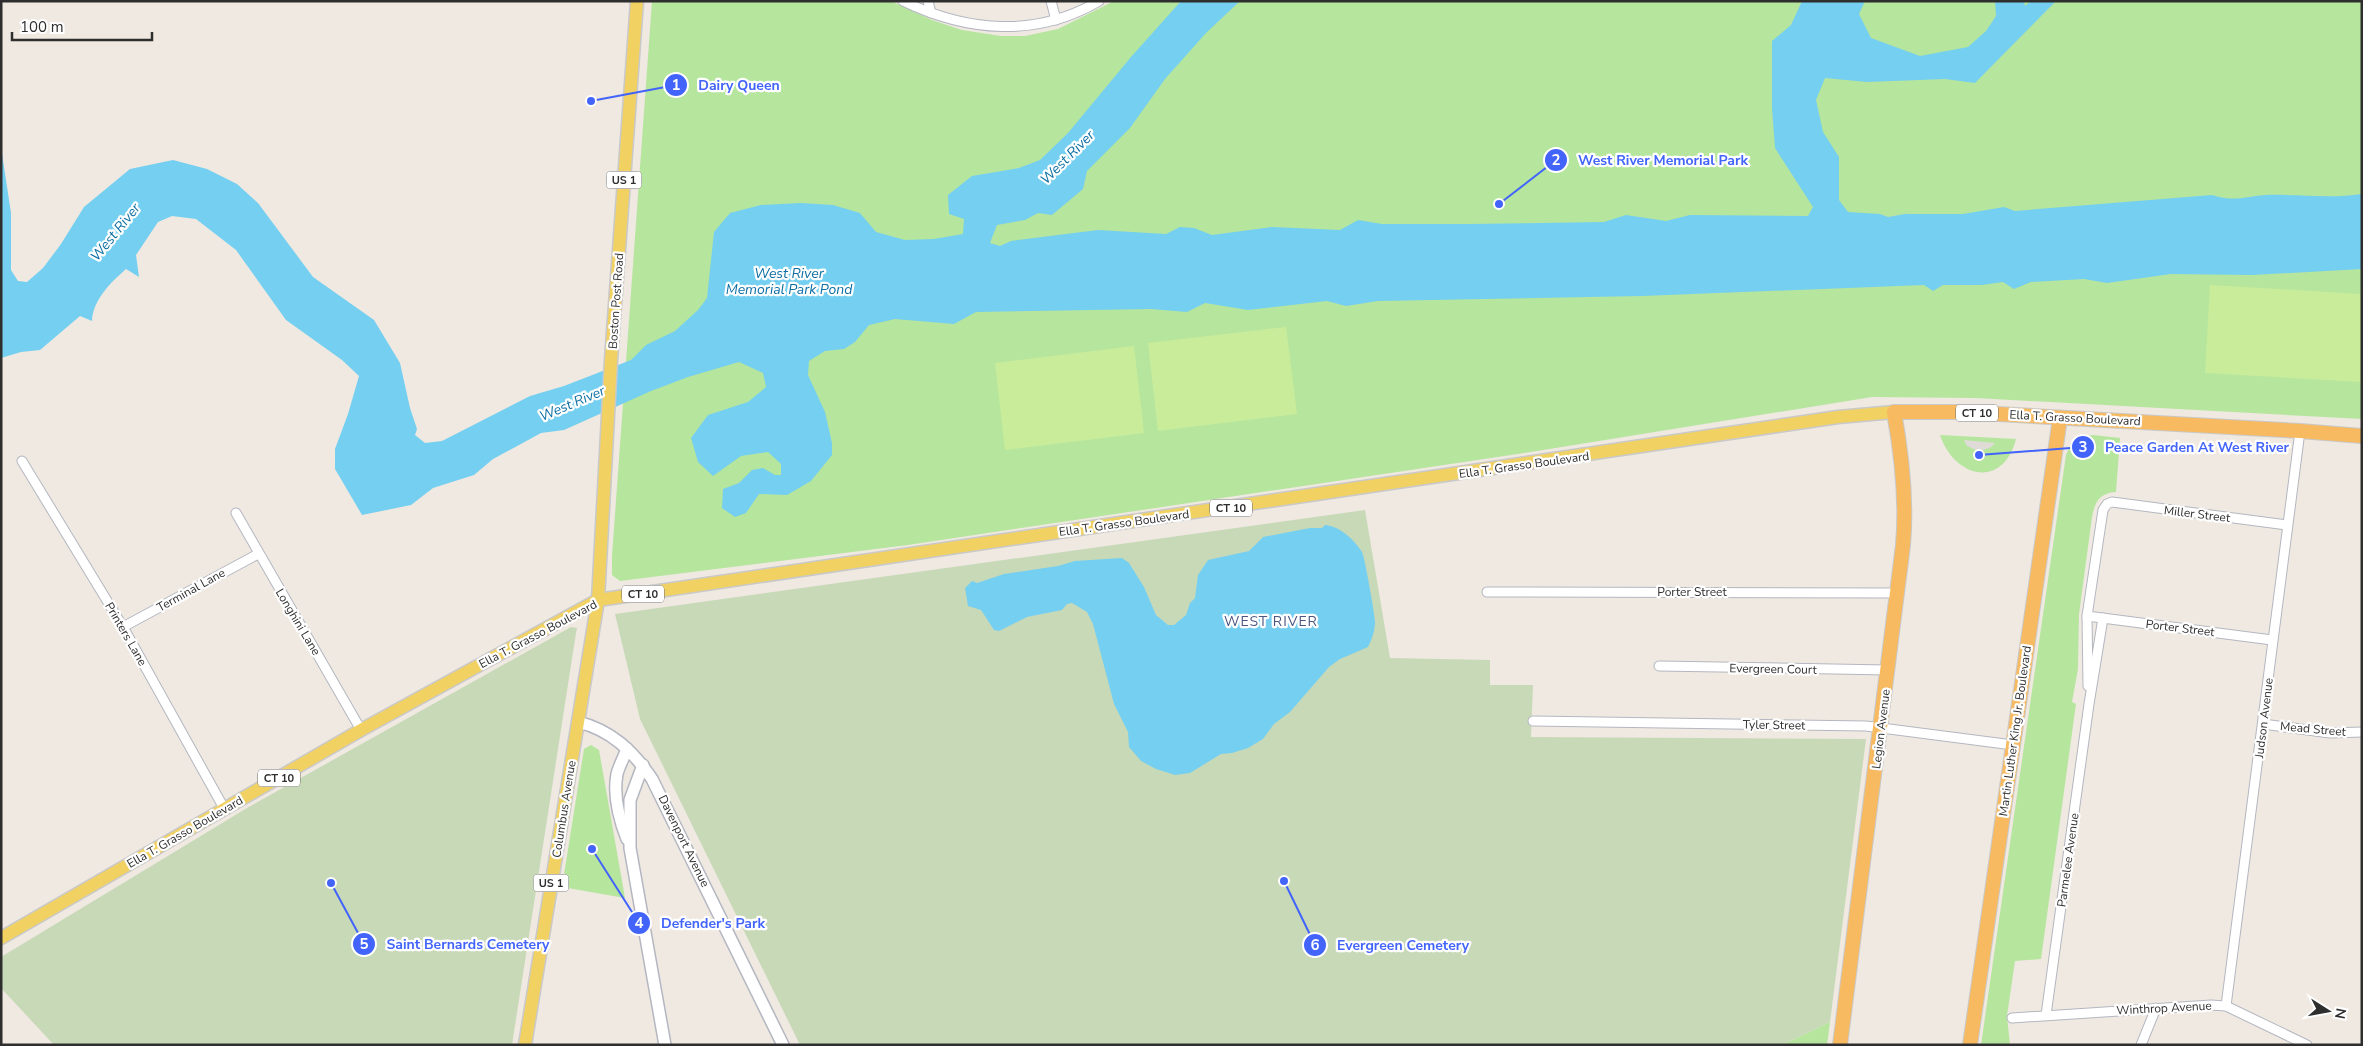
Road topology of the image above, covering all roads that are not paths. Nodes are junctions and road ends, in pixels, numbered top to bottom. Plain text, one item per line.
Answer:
1 (637, 1) edge
2 (903, 1) edge
3 (928, 1) edge
4 (1051, 1) edge
5 (1099, 1) edge
6 (931, 13) junction
7 (1056, 20) junction
8 (1894, 412) junction
9 (2060, 418) junction
10 (2300, 431) junction
11 (2362, 436) edge
12 (22, 461) dead end
13 (2107, 504) joint
14 (236, 513) dead end
15 (2287, 525) junction
16 (258, 554) junction
17 (1487, 592) dead end
18 (1898, 593) junction
19 (598, 600) junction
20 (2087, 616) junction
21 (2103, 618) junction
22 (123, 627) junction
23 (2272, 640) junction
24 (1659, 666) dead end
25 (1888, 670) junction
26 (2089, 704) junction
27 (1533, 721) dead end
28 (578, 722) junction
29 (2264, 724) junction
30 (1881, 727) junction
31 (361, 730) junction
32 (2362, 732) edge
33 (2013, 745) junction
34 (627, 749) junction
35 (643, 765) junction
36 (225, 810) junction
37 (630, 848) junction
38 (1, 938) edge
39 (2226, 1006) junction
40 (2156, 1008) junction
41 (2046, 1015) junction
42 (2012, 1018) dead end
43 (525, 1045) edge
44 (665, 1045) edge
45 (784, 1045) edge
46 (1840, 1045) edge
47 (1970, 1045) edge
48 (2141, 1045) edge
49 (2306, 1045) edge

1 - 19 main road, Boston Post Road / US 1
2 - 6 street
3 - 6 street
4 - 7 street
5 - 7 street
6 - 7 street
8 - 9 highway, Ella T. Grasso Boulevard / CT 10
8 - 18 highway, Legion Avenue
8 - 19 main road, Ella T. Grasso Boulevard / CT 10
9 - 10 highway, Ella T. Grasso Boulevard / CT 10
9 - 33 highway, Martin Luther King Jr. Boulevard
10 - 11 highway, Ella T. Grasso Boulevard / CT 10
10 - 15 street, Judson Avenue
12 - 22 street, Printers Lane
13 - 15 street, Miller Street
13 - 20 street, Parmelee Avenue
14 - 16 street, Longhini Lane
15 - 23 street, Judson Avenue
16 - 22 street, Terminal Lane
16 - 31 street, Longhini Lane
17 - 18 street, Porter Street
18 - 25 highway, Legion Avenue
19 - 28 main road, US 1
19 - 31 main road, Ella T. Grasso Boulevard / CT 10
20 - 21 street, Porter Street
20 - 26 street, Parmelee Avenue
21 - 23 street, Porter Street
21 - 26 street, Parmelee Avenue
22 - 36 street, Printers Lane
23 - 29 street, Judson Avenue
24 - 25 street, Evergreen Court
25 - 30 highway, Legion Avenue
26 - 41 street, Parmelee Avenue
27 - 30 street, Tyler Street
28 - 34 main road, Davenport Avenue
28 - 43 main road, Columbus Avenue / US 1
29 - 32 street, Mead Street
29 - 39 street, Judson Avenue
30 - 33 street, Tyler Street
30 - 46 highway, Legion Avenue
31 - 36 main road, Ella T. Grasso Boulevard / CT 10
33 - 47 highway, Martin Luther King Jr. Boulevard
34 - 35 main road, Davenport Avenue
34 - 37 main road
35 - 37 main road
35 - 45 main road, Davenport Avenue
36 - 38 main road, Ella T. Grasso Boulevard / CT 10
37 - 44 main road
39 - 40 street, Winthrop Avenue
39 - 49 street, Winthrop Avenue
40 - 41 street, Winthrop Avenue
40 - 48 street
41 - 42 street, Winthrop Avenue

